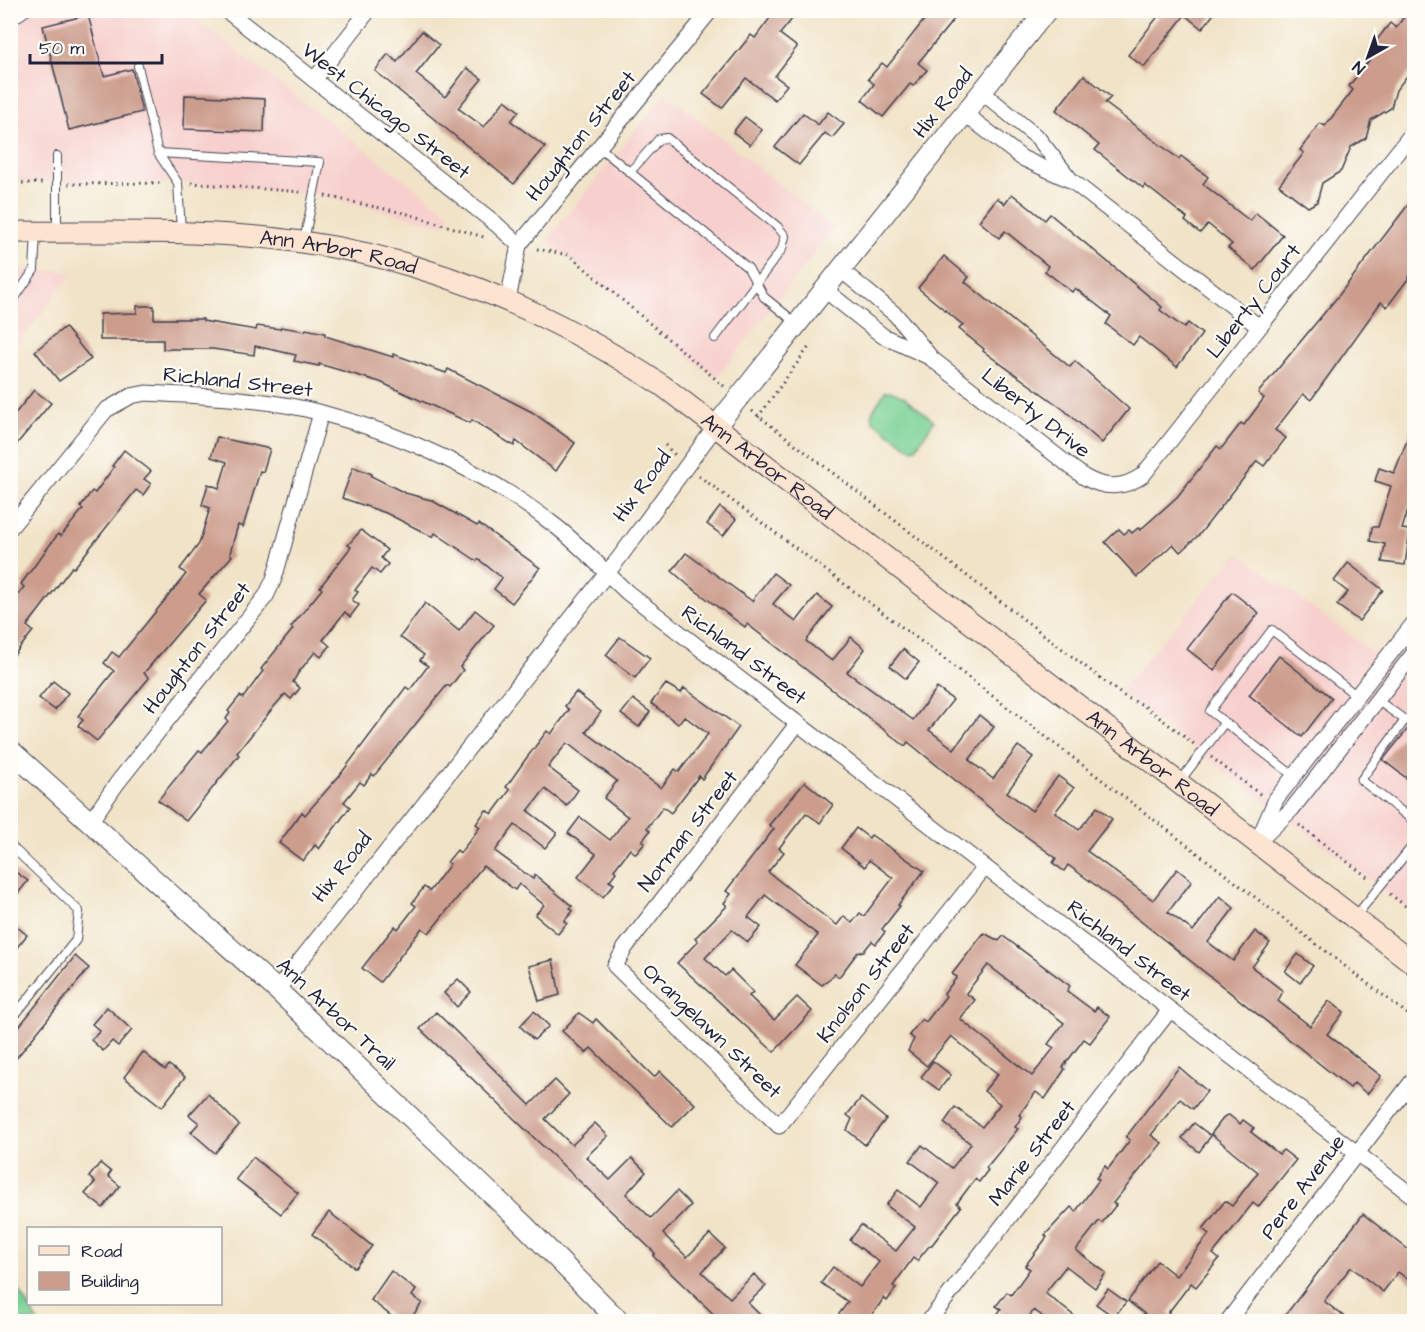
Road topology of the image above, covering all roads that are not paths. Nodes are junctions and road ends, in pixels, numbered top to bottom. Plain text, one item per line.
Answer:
1 (28, 10) edge
2 (226, 10) edge
3 (369, 10) edge
4 (711, 10) edge
5 (1047, 10) edge
6 (18, 16) dead end
7 (138, 66) dead end
8 (314, 80) junction
9 (982, 92) junction
10 (964, 113) junction
11 (1414, 131) edge
12 (599, 147) junction
13 (158, 153) junction
14 (57, 156) dead end
15 (630, 172) junction
16 (1072, 181) junction
17 (10, 232) edge
18 (47, 232) junction
19 (182, 233) junction
20 (303, 242) junction
21 (519, 245) junction
22 (841, 270) junction
23 (756, 284) junction
24 (825, 290) junction
25 (508, 300) junction
26 (10, 305) edge
27 (797, 324) junction
28 (1259, 327) junction
29 (715, 338) dead end
30 (933, 359) junction
31 (321, 413) junction
32 (716, 426) junction
33 (1119, 486) joint
34 (10, 528) edge
35 (606, 573) junction
36 (1414, 623) edge
37 (1414, 653) edge
38 (1360, 692) junction
39 (1377, 700) junction
40 (1225, 722) junction
41 (798, 723) junction
42 (11, 751) edge
43 (1294, 777) junction
44 (1179, 782) junction
45 (1307, 789) junction
46 (1279, 810) junction
47 (1414, 821) edge
48 (90, 822) junction
49 (1257, 843) junction
50 (1414, 844) edge
51 (10, 845) edge
52 (985, 867) junction
53 (1354, 918) junction
54 (1414, 964) edge
55 (615, 966) joint
56 (278, 990) junction
57 (1170, 1010) junction
58 (10, 1021) edge
59 (1414, 1079) edge
60 (779, 1126) joint
61 (1356, 1152) junction
62 (1414, 1197) edge
63 (620, 1322) edge
64 (928, 1322) edge
65 (1227, 1322) edge

1 - 6 lane
2 - 8 street, West Chicago Street
3 - 8 street
4 - 12 street, Houghton Street
5 - 9 street, Hix Road
7 - 13 lane
8 - 21 street, West Chicago Street
9 - 10 street, Hix Road
9 - 16 street
10 - 16 street
10 - 22 street, Hix Road
11 - 28 street, Liberty Court
12 - 15 lane
12 - 21 street, Houghton Street
13 - 19 lane
13 - 20 lane
14 - 18 lane
15 - 23 lane
15 - 23 lane
16 - 28 street
17 - 18 main road, Ann Arbor Road
18 - 19 main road, Ann Arbor Road
18 - 26 lane
19 - 20 main road, Ann Arbor Road
20 - 25 main road, Ann Arbor Road
21 - 25 street, Houghton Street
22 - 24 street, Hix Road
22 - 30 street
23 - 27 lane
23 - 29 lane
24 - 27 street, Hix Road
24 - 30 street
25 - 32 main road, Ann Arbor Road
27 - 32 street, Hix Road
28 - 33 street, Liberty Court
30 - 33 street, Liberty Drive
31 - 34 street, Richland Street
31 - 35 street, Richland Street
31 - 48 street, Houghton Street
32 - 35 street, Hix Road
32 - 44 main road, Ann Arbor Road
35 - 41 street, Richland Street
35 - 56 street, Hix Road
36 - 38 street
37 - 39 street
38 - 39 street
38 - 40 lane
38 - 43 street
39 - 45 street
39 - 47 lane
40 - 43 lane
40 - 44 lane
41 - 52 street, Richland Street
41 - 55 street, Norman Street
42 - 48 street, Ann Arbor Trail
43 - 45 street
43 - 46 street
44 - 49 main road, Ann Arbor Road
45 - 46 street
46 - 49 street
48 - 56 street, Ann Arbor Trail
49 - 53 main road, Ann Arbor Road
50 - 53 lane
51 - 58 lane
52 - 57 street, Richland Street
52 - 60 street, Knolson Street
53 - 54 main road, Ann Arbor Road
55 - 60 street, Orangelawn Street
56 - 63 street, Ann Arbor Trail
57 - 61 street, Richland Street
57 - 64 street, Marie Street
59 - 61 street, Pere Avenue
61 - 62 street, Richland Street
61 - 65 street, Pere Avenue

